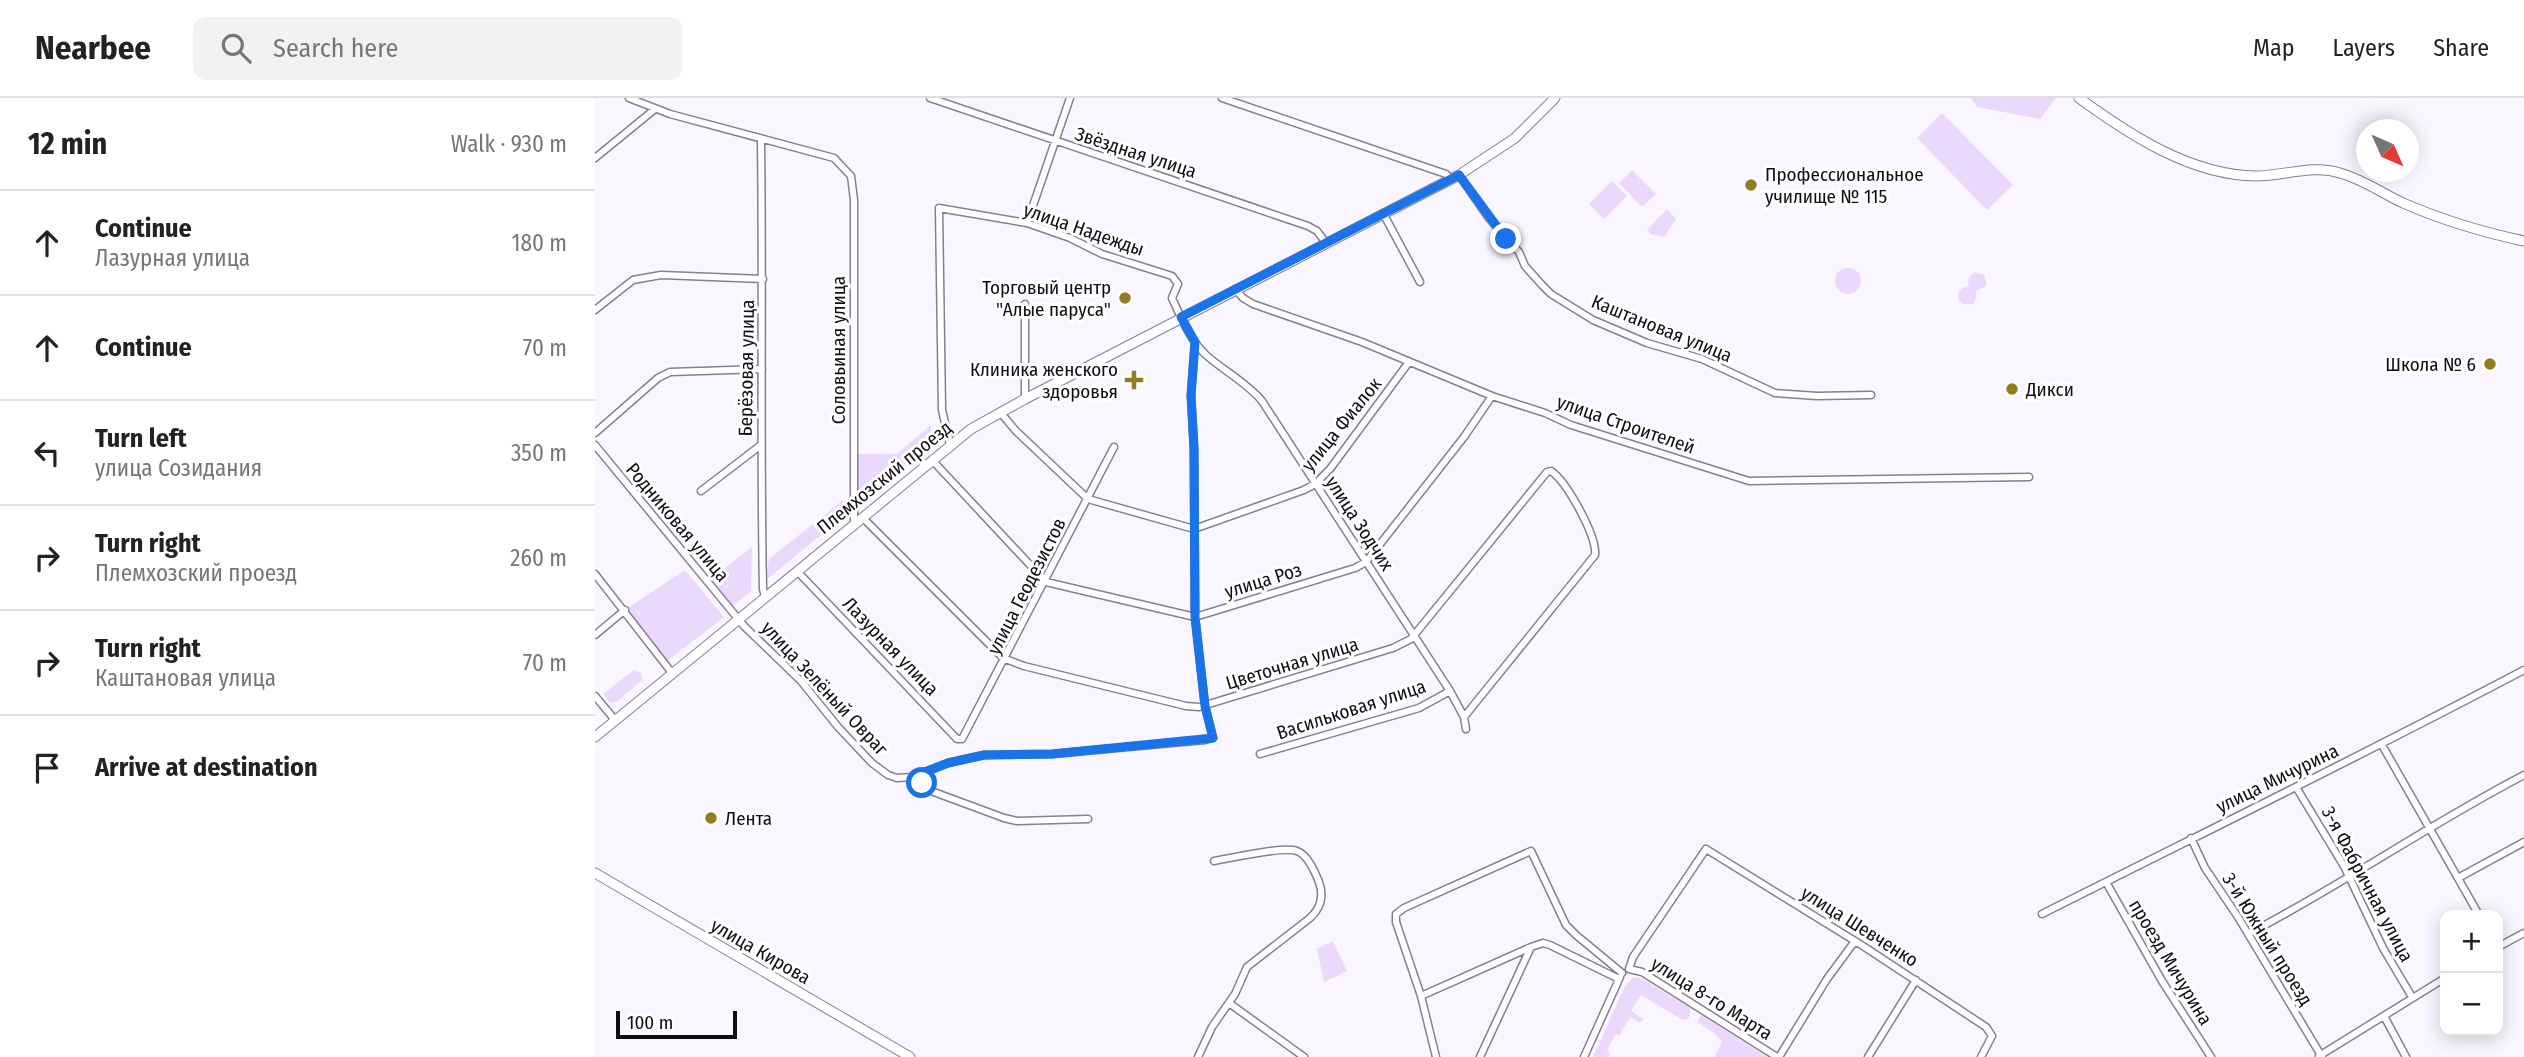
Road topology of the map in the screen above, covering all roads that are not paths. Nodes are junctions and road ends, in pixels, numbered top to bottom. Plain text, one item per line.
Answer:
1 (629, 98) edge
2 (930, 98) edge
3 (1070, 98) edge
4 (1222, 98) edge
5 (1555, 98) edge
6 (2078, 98) edge
7 (655, 109) junction
8 (761, 140) junction
9 (1055, 142) junction
10 (595, 158) edge
11 (1455, 177) junction
12 (1383, 214) junction
13 (1027, 223) junction
14 (2524, 241) edge
15 (1326, 243) junction
16 (762, 279) junction
17 (1420, 282) dead end
18 (1235, 289) junction
19 (1025, 304) dead end
20 (595, 310) edge
21 (1181, 317) junction
22 (1195, 342) junction
23 (1409, 362) junction
24 (762, 369) junction
25 (1871, 395) dead end
26 (1492, 396) junction
27 (1025, 399) junction
28 (1000, 412) junction
29 (595, 433) edge
30 (761, 444) junction
31 (595, 445) edge
32 (950, 445) junction
33 (1114, 447) dead end
34 (932, 460) junction
35 (2029, 477) dead end
36 (1315, 484) junction
37 (701, 491) dead end
38 (1088, 499) junction
39 (858, 520) junction
40 (1194, 529) junction
41 (1366, 562) junction
42 (797, 571) junction
43 (595, 574) edge
44 (1046, 582) junction
45 (765, 597) junction
46 (625, 610) junction
47 (1195, 617) junction
48 (738, 619) junction
49 (595, 635) edge
50 (1415, 636) junction
51 (1006, 660) junction
52 (2524, 670) edge
53 (672, 673) junction
54 (1450, 691) junction
55 (595, 696) edge
56 (1205, 706) junction
57 (1464, 717) junction
58 (615, 720) junction
59 (1467, 729) dead end
60 (595, 737) edge
61 (964, 738) joint
62 (2382, 745) junction
63 (1261, 754) dead end
64 (917, 775) junction
65 (2524, 775) edge
66 (2296, 787) junction
67 (1088, 819) dead end
68 (2430, 827) junction
69 (2191, 838) junction
70 (2524, 842) edge
71 (1214, 861) dead end
72 (595, 873) edge
73 (2349, 876) junction
74 (2458, 878) junction
75 (2106, 882) junction
76 (2476, 910) edge
77 (2042, 914) dead end
78 (2248, 933) junction
79 (2524, 933) edge
80 (1855, 941) junction
81 (2503, 944) edge
82 (1531, 947) junction
83 (1623, 974) junction
84 (1916, 980) junction
85 (2440, 981) edge
86 (1421, 996) junction
87 (2412, 997) junction
88 (1229, 1003) junction
89 (2384, 1016) junction
90 (2320, 1056) edge
91 (910, 1057) edge
92 (1198, 1057) edge
93 (1304, 1057) edge
94 (1436, 1057) edge
95 (1480, 1057) edge
96 (1584, 1057) edge
97 (1778, 1057) edge
98 (1868, 1057) edge
99 (1981, 1057) edge
100 (2211, 1057) edge
101 (2406, 1057) edge

1 - 7 street
2 - 9 street, Звёздная улица
3 - 9 street
4 - 11 street
5 - 11 main road, Племхозский проезд
6 - 14 main road
7 - 8 street
7 - 10 street
8 - 16 street, Берёзовая улица
8 - 39 street, Соловьиная улица
9 - 13 street
9 - 15 street, Звёздная улица
11 - 12 main road, Племхозский проезд
11 - 25 street, Каштановая улица
12 - 15 main road, Племхозский проезд
12 - 17 street
13 - 21 street, улица Надежды
13 - 32 street, улица Надежды
15 - 18 main road, Племхозский проезд
16 - 20 street
16 - 24 street, Берёзовая улица
18 - 21 main road, Племхозский проезд
18 - 23 street, улица Строителей
19 - 27 street
21 - 22 street, улица Зодчих
21 - 27 main road, Племхозский проезд
22 - 36 street, улица Зодчих
22 - 40 street
23 - 26 street, улица Строителей
23 - 36 street, улица Фиалок
24 - 29 street
24 - 30 street, Берёзовая улица
26 - 35 street, улица Строителей
26 - 41 street
27 - 28 main road, Племхозский проезд
28 - 32 main road, Племхозский проезд
28 - 38 street
30 - 37 street
30 - 45 street, Берёзовая улица
31 - 48 street, Родниковая улица
32 - 34 main road, Племхозский проезд
33 - 38 street, улица Геодезистов
34 - 39 main road, Племхозский проезд
34 - 44 street
36 - 40 street, улица Фиалок
36 - 41 street, улица Зодчих
38 - 40 street
38 - 44 street, улица Геодезистов
39 - 42 main road, Племхозский проезд
39 - 51 street, Цветочная улица
40 - 47 street
41 - 47 street, улица Роз
41 - 50 street, улица Зодчих
42 - 45 main road, Племхозский проезд
42 - 61 street, Лазурная улица
43 - 46 street
44 - 47 street
44 - 51 street, улица Геодезистов
45 - 48 main road, Племхозский проезд
46 - 49 street
46 - 53 street
47 - 56 street
48 - 53 main road, Племхозский проезд
48 - 64 street, улица Зелёный Овраг
50 - 54 street, улица Зодчих
50 - 56 street, Цветочная улица
50 - 57 street, Цветочная улица
51 - 56 street, Цветочная улица
51 - 61 street, улица Геодезистов
52 - 62 street, улица Мичурина
53 - 58 main road, Племхозский проезд
54 - 57 street, улица Зодчих
54 - 63 street, Васильковая улица
55 - 58 street
56 - 64 street
57 - 59 street, улица Зодчих
58 - 60 main road, Племхозский проезд
62 - 66 street, улица Мичурина
62 - 68 street
64 - 67 street
65 - 68 street
66 - 69 street, улица Мичурина
66 - 73 street, 3-я Фабричная улица
68 - 73 street
68 - 74 street
69 - 75 street, улица Мичурина
69 - 78 street, 3-й Южный проезд
70 - 74 street
71 - 88 street
72 - 91 main road, улица Кирова
73 - 78 street
73 - 87 street, 3-я Фабричная улица
74 - 76 street
75 - 77 street, улица Мичурина
75 - 100 street, проезд Мичурина
78 - 90 street, 3-й Южный проезд
79 - 81 street
80 - 83 street, улица Шевченко
80 - 84 street, улица Шевченко
80 - 97 street
82 - 83 street
82 - 86 street
82 - 95 street
83 - 86 street
83 - 96 street
83 - 97 street, улица 8-го Марта
84 - 98 street
84 - 99 street, улица Шевченко
85 - 87 street
86 - 94 street
87 - 89 street
88 - 92 street
88 - 93 street
89 - 90 street
89 - 101 street

